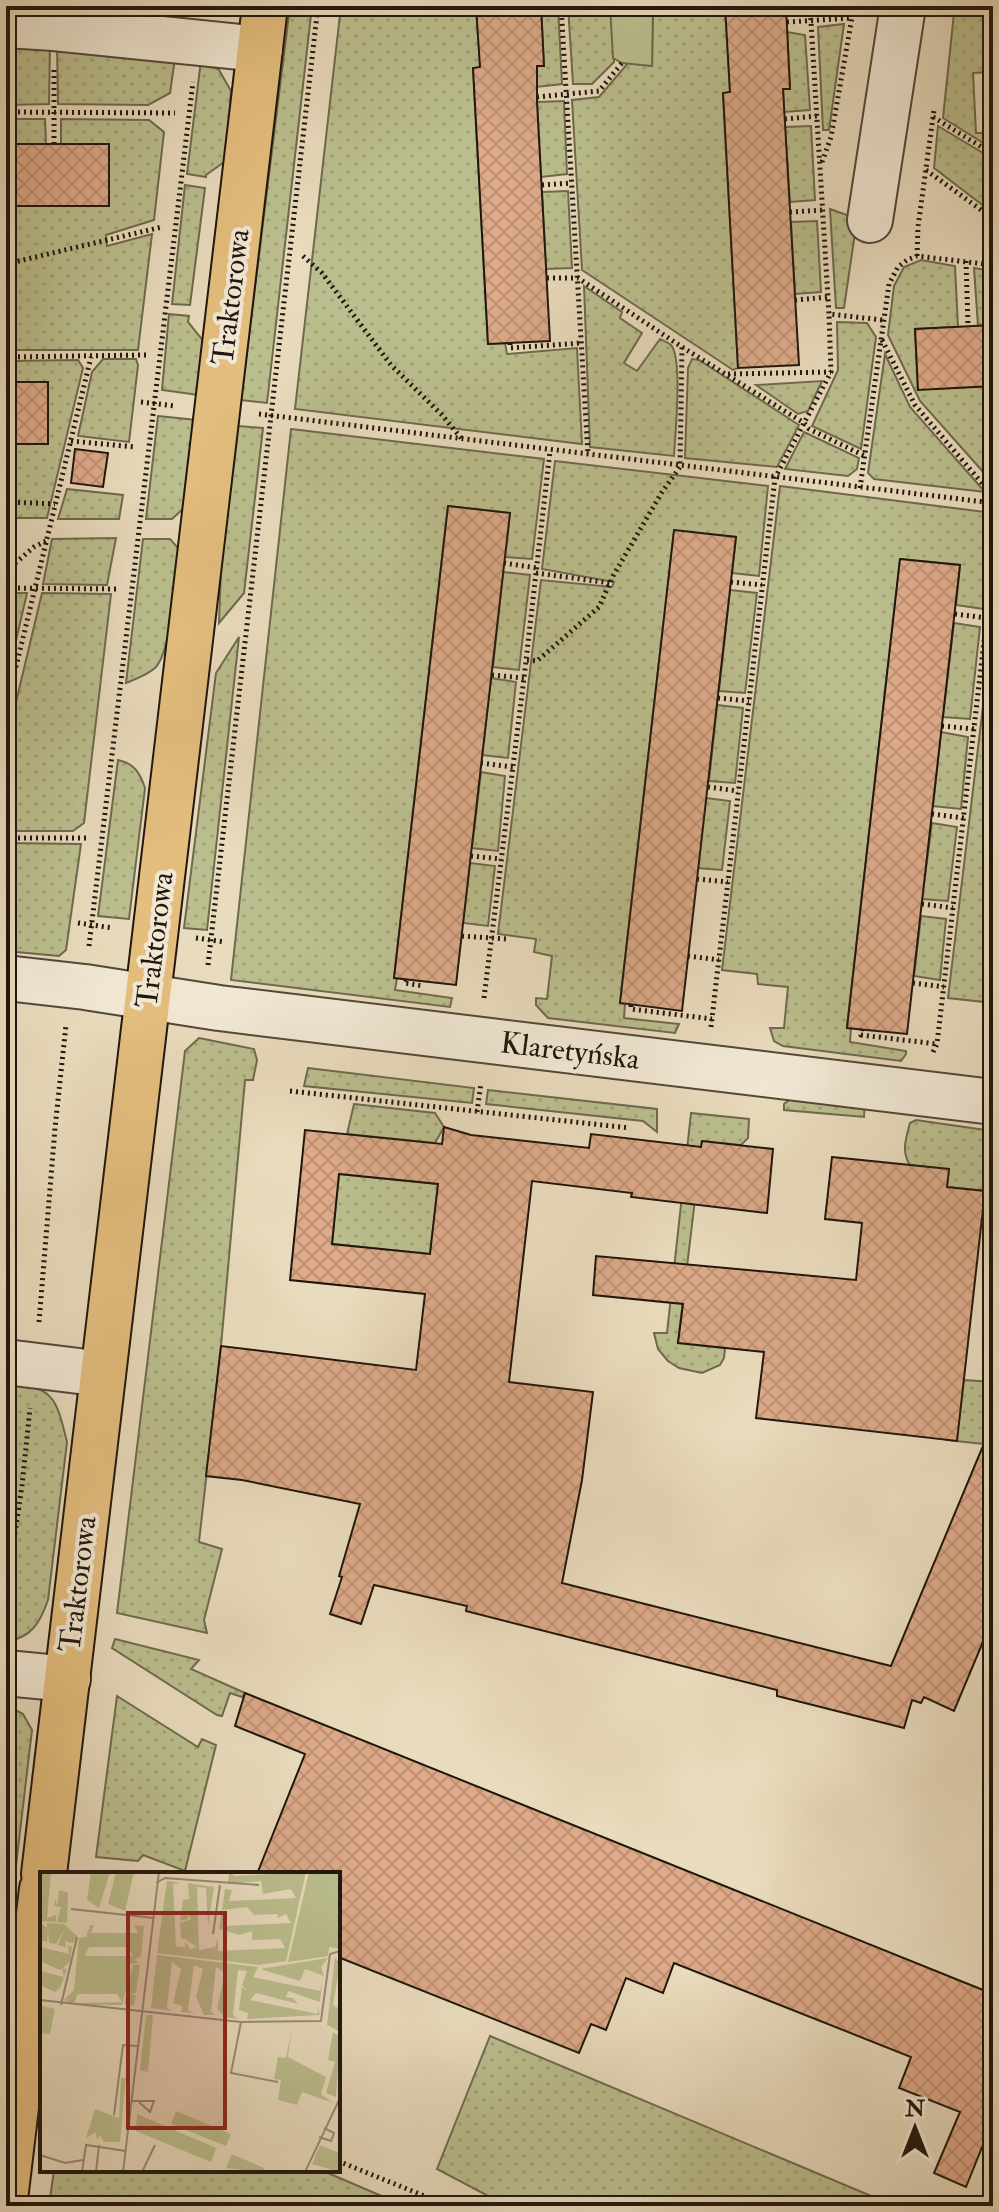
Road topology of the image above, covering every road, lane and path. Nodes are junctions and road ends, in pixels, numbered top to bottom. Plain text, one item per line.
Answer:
1 (265, 6) edge
2 (318, 6) edge
3 (561, 6) edge
4 (810, 6) edge
5 (854, 6) edge
6 (903, 6) edge
7 (966, 6) edge
8 (993, 9) edge
9 (852, 18) junction
10 (811, 21) junction
11 (787, 22) dead end
12 (6, 25) edge
13 (54, 28) junction
14 (197, 43) junction
15 (260, 49) junction
16 (622, 63) dead end
17 (567, 94) junction
18 (537, 97) dead end
19 (935, 103) dead end
20 (6, 112) edge
21 (54, 112) junction
22 (175, 113) dead end
23 (817, 116) junction
24 (933, 117) junction
25 (785, 119) dead end
26 (54, 144) dead end
27 (993, 154) edge
28 (821, 167) junction
29 (926, 170) junction
30 (572, 183) junction
31 (542, 185) dead end
32 (823, 210) junction
33 (790, 212) dead end
34 (993, 214) edge
35 (870, 220) dead end
36 (162, 227) dead end
37 (303, 256) dead end
38 (917, 256) junction
39 (966, 261) junction
40 (6, 264) edge
41 (993, 265) edge
42 (547, 278) dead end
43 (578, 278) junction
44 (828, 297) junction
45 (795, 300) dead end
46 (829, 314) junction
47 (883, 320) junction
48 (968, 326) dead end
49 (882, 339) junction
50 (510, 343) dead end
51 (582, 343) junction
52 (682, 347) junction
53 (146, 355) dead end
54 (6, 357) edge
55 (91, 357) junction
56 (831, 372) junction
57 (726, 374) junction
58 (141, 402) dead end
59 (155, 403) junction
60 (183, 406) dead end
61 (284, 416) dead end
62 (804, 423) junction
63 (462, 440) junction
64 (71, 441) junction
65 (135, 447) dead end
66 (550, 451) junction
67 (588, 455) junction
68 (865, 456) junction
69 (680, 467) junction
70 (775, 478) junction
71 (860, 488) junction
72 (993, 496) edge
73 (6, 502) edge
74 (993, 503) edge
75 (55, 504) junction
76 (46, 541) junction
77 (504, 563) dead end
78 (993, 565) edge
79 (537, 570) junction
80 (6, 571) edge
81 (731, 582) dead end
82 (610, 583) junction
83 (762, 585) junction
84 (6, 588) edge
85 (35, 588) junction
86 (118, 589) dead end
87 (955, 614) dead end
88 (987, 618) junction
89 (527, 660) junction
90 (492, 675) dead end
91 (524, 678) junction
92 (718, 698) dead end
93 (749, 701) junction
94 (6, 708) edge
95 (942, 726) dead end
96 (974, 729) junction
97 (481, 763) dead end
98 (513, 767) junction
99 (708, 787) dead end
100 (738, 791) junction
101 (932, 814) dead end
102 (964, 818) junction
103 (6, 838) edge
104 (88, 838) dead end
105 (471, 856) dead end
106 (501, 859) junction
107 (697, 879) dead end
108 (728, 882) junction
109 (922, 904) dead end
110 (953, 908) junction
111 (78, 923) dead end
112 (92, 925) junction
113 (116, 928) dead end
114 (462, 936) dead end
115 (184, 937) dead end
116 (492, 939) junction
117 (507, 939) dead end
118 (211, 940) junction
119 (225, 942) dead end
120 (688, 956) dead end
121 (719, 960) junction
122 (6, 978) edge
123 (913, 983) dead end
124 (78, 986) junction
125 (944, 987) junction
126 (148, 996) junction
127 (204, 1005) junction
128 (484, 1005) dead end
129 (631, 1005) dead end
130 (712, 1019) junction
131 (862, 1029) dead end
132 (710, 1031) dead end
133 (937, 1044) junction
134 (931, 1055) dead end
135 (481, 1082) dead end
136 (290, 1091) dead end
137 (993, 1102) edge
138 (477, 1112) junction
139 (630, 1128) dead end
140 (20, 1363) edge
141 (103, 1374) junction
142 (6, 1593) edge
143 (6, 1673) edge
144 (68, 1679) junction
145 (44, 1872) edge
146 (40, 1917) edge
147 (340, 2162) edge
148 (6, 2191) edge
149 (449, 2206) edge

1 - 15 main road, Traktorowa
2 - 118 path
3 - 17 path
4 - 10 path
5 - 9 path
6 - 35 street
7 - 8 path
9 - 10 path
9 - 28 path
10 - 11 path
10 - 23 path
12 - 13 street
13 - 14 street
13 - 21 path
14 - 15 street
14 - 59 path
15 - 126 main road, Traktorowa
16 - 17 path
17 - 18 path
17 - 30 path
19 - 24 path
20 - 21 path
21 - 22 path
21 - 26 path
23 - 25 path
23 - 28 path
24 - 27 path
24 - 29 path
28 - 32 path
29 - 34 path
29 - 38 path
30 - 31 path
30 - 43 path
32 - 33 path
32 - 44 path
36 - 40 path
37 - 63 path
38 - 39 path
38 - 47 path
39 - 41 path
39 - 48 path
42 - 43 path
43 - 51 path
43 - 52 path
44 - 45 path
44 - 46 path
46 - 47 path
46 - 56 path
47 - 49 path
49 - 68 path
49 - 72 path
50 - 51 path
51 - 67 path
52 - 57 path
52 - 69 path
53 - 55 path
54 - 55 path
55 - 64 path
56 - 57 path
56 - 62 path
57 - 62 path
58 - 59 path
59 - 60 path
59 - 112 path
61 - 63 path
62 - 68 path
62 - 70 path
63 - 66 path
64 - 65 path
64 - 75 path
66 - 67 path
66 - 79 path
67 - 69 path
68 - 71 path
69 - 70 path
69 - 82 path
70 - 71 path
70 - 83 path
71 - 74 path
73 - 75 path
75 - 76 path
76 - 80 path
76 - 85 path
77 - 79 path
78 - 88 path
79 - 82 path
79 - 89 path
81 - 83 path
82 - 89 path
83 - 93 path
84 - 85 path
85 - 86 path
85 - 94 path
87 - 88 path
88 - 96 path
89 - 91 path
90 - 91 path
91 - 98 path
92 - 93 path
93 - 100 path
95 - 96 path
96 - 102 path
97 - 98 path
98 - 106 path
99 - 100 path
100 - 108 path
101 - 102 path
102 - 110 path
103 - 104 path
105 - 106 path
106 - 116 path
107 - 108 path
108 - 121 path
109 - 110 path
110 - 125 path
111 - 112 path
112 - 113 path
112 - 124 path
114 - 116 path
115 - 118 path
116 - 117 path
116 - 128 path
118 - 119 path
118 - 127 path
120 - 121 path
121 - 130 path
122 - 124 street, Klaretyńska
123 - 125 path
124 - 126 street, Klaretyńska
124 - 140 path
125 - 133 path
126 - 127 street, Klaretyńska
126 - 141 main road, Traktorowa
127 - 137 street, Klaretyńska
129 - 130 path
130 - 132 path
131 - 133 path
133 - 134 path
135 - 138 path
136 - 138 path
138 - 139 path
140 - 141 street
140 - 142 path
141 - 144 main road, Traktorowa
143 - 144 street
144 - 145 main road, Traktorowa
146 - 148 main road
147 - 149 path

